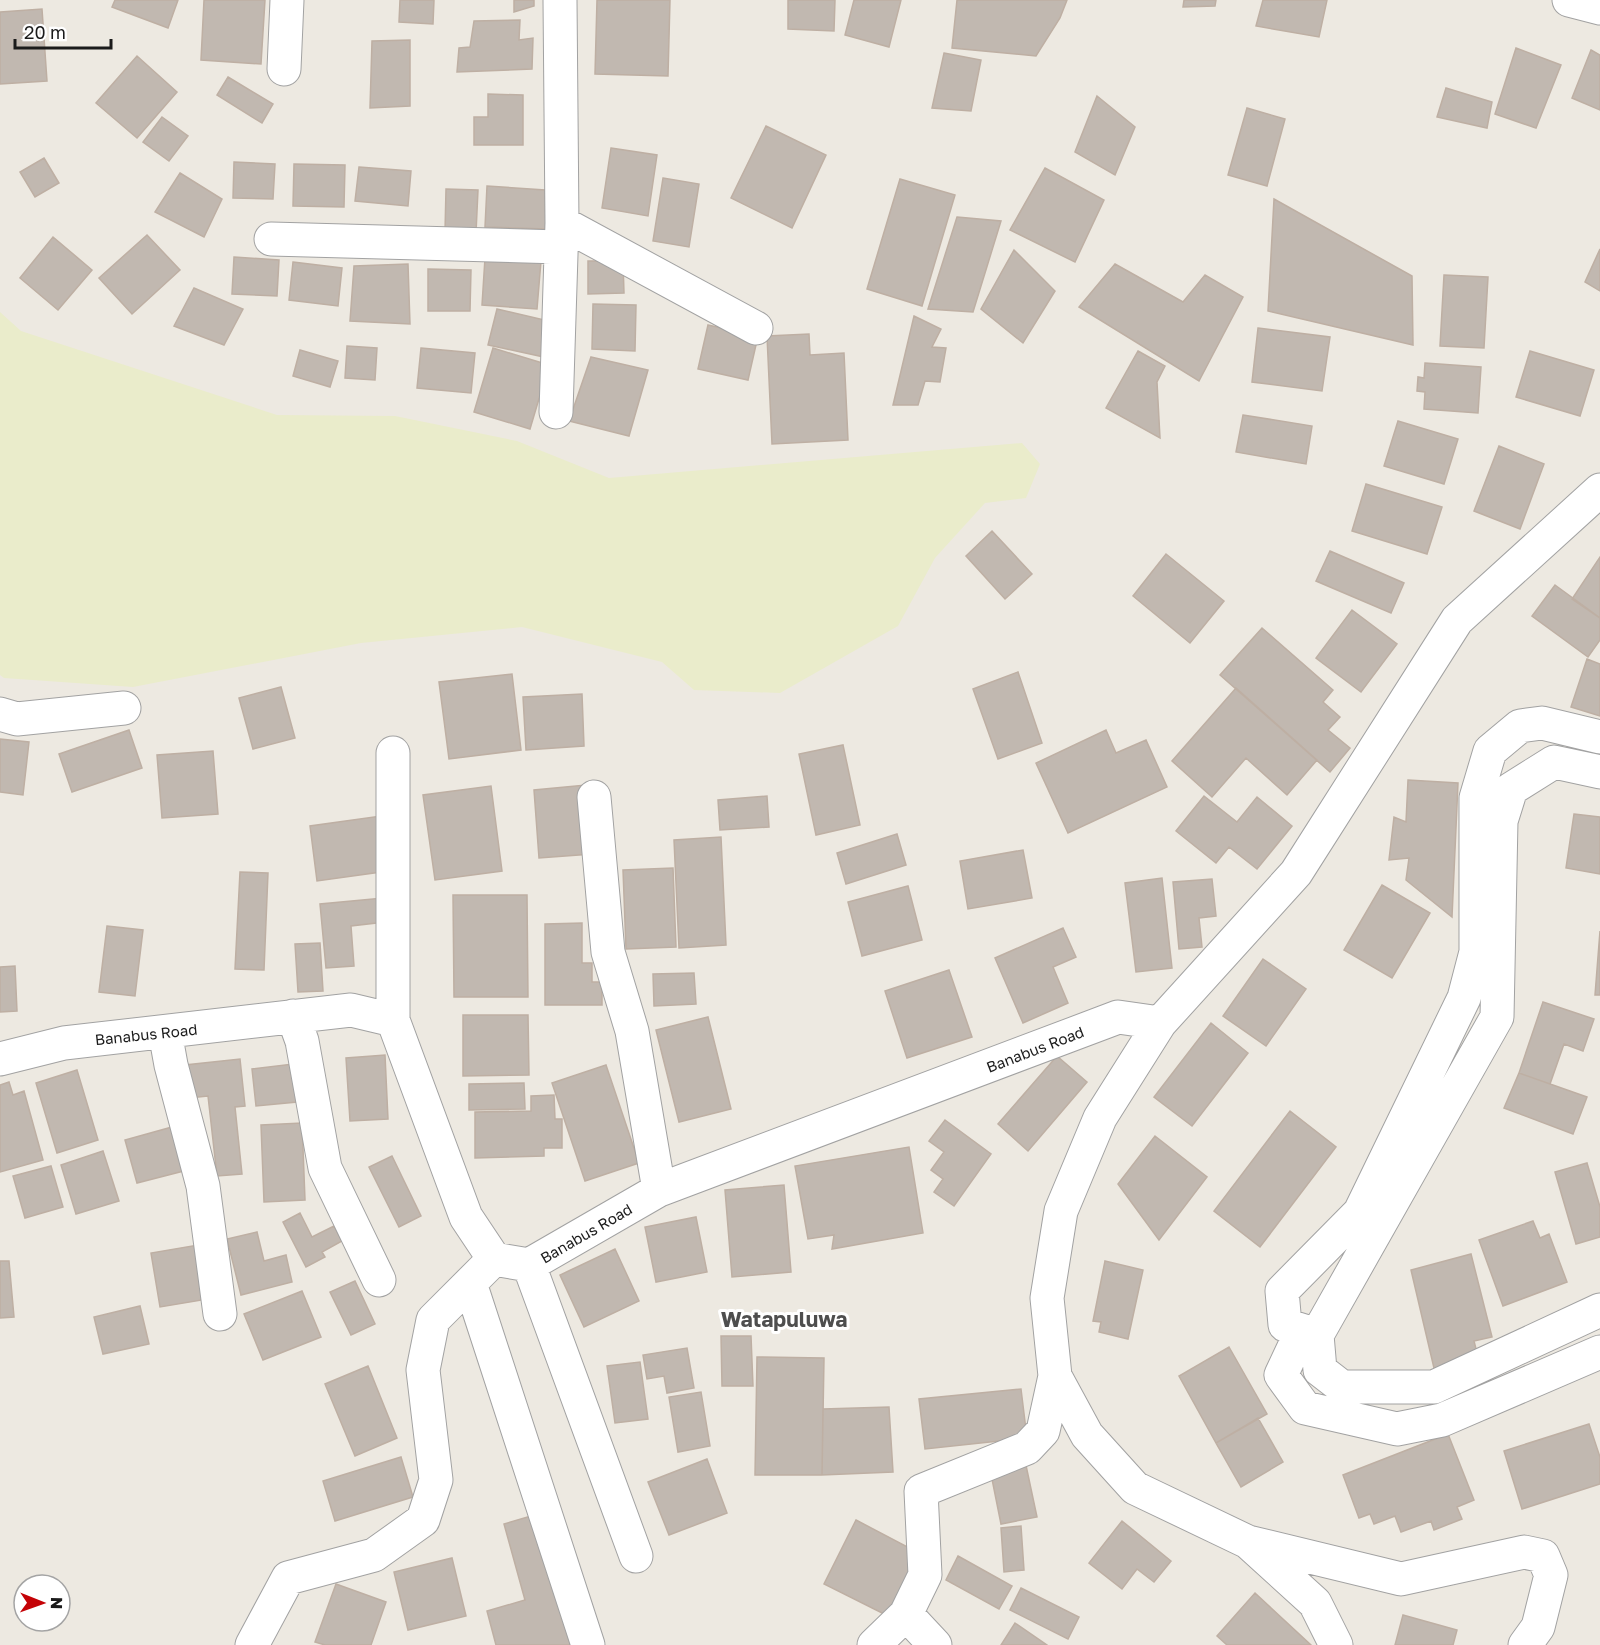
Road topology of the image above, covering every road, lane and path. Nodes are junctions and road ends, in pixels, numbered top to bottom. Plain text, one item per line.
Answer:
1 (287, 0) edge
2 (560, 0) edge
3 (1569, 0) edge
4 (1600, 8) edge
5 (284, 69) dead end
6 (561, 235) junction
7 (272, 239) dead end
8 (756, 328) dead end
9 (556, 412) dead end
10 (1600, 490) edge
11 (124, 708) dead end
12 (0, 714) edge
13 (1600, 737) edge
14 (393, 753) dead end
15 (1600, 772) edge
16 (594, 797) dead end
17 (293, 1016) junction
18 (393, 1020) junction
19 (1160, 1023) junction
20 (165, 1032) junction
21 (0, 1059) edge
22 (659, 1190) junction
23 (494, 1260) junction
24 (530, 1265) junction
25 (379, 1280) dead end
26 (470, 1282) junction
27 (1600, 1310) edge
28 (220, 1314) dead end
29 (1317, 1335) junction
30 (1600, 1352) edge
31 (1055, 1376) junction
32 (1248, 1542) junction
33 (636, 1556) dead end
34 (906, 1614) junction
35 (252, 1645) edge
36 (588, 1645) edge
37 (874, 1645) edge
38 (935, 1645) edge
39 (1336, 1645) edge
40 (1526, 1645) edge

1 - 5 street
2 - 6 street
3 - 4 street
6 - 7 street
6 - 8 street
6 - 9 street
10 - 19 street
11 - 12 street
13 - 29 street
14 - 18 street
15 - 29 street
16 - 22 street
17 - 18 street, Banabus Road
17 - 20 street, Banabus Road
17 - 25 street
18 - 23 street
19 - 22 street, Banabus Road
19 - 31 street
20 - 21 street, Banabus Road
20 - 28 street
22 - 24 street, Banabus Road
23 - 24 street, Banabus Road
23 - 26 street
24 - 33 street
26 - 35 street
26 - 36 street
27 - 29 street
29 - 30 street
31 - 32 street
31 - 34 street
32 - 39 street
32 - 40 street
34 - 37 street
34 - 38 street

